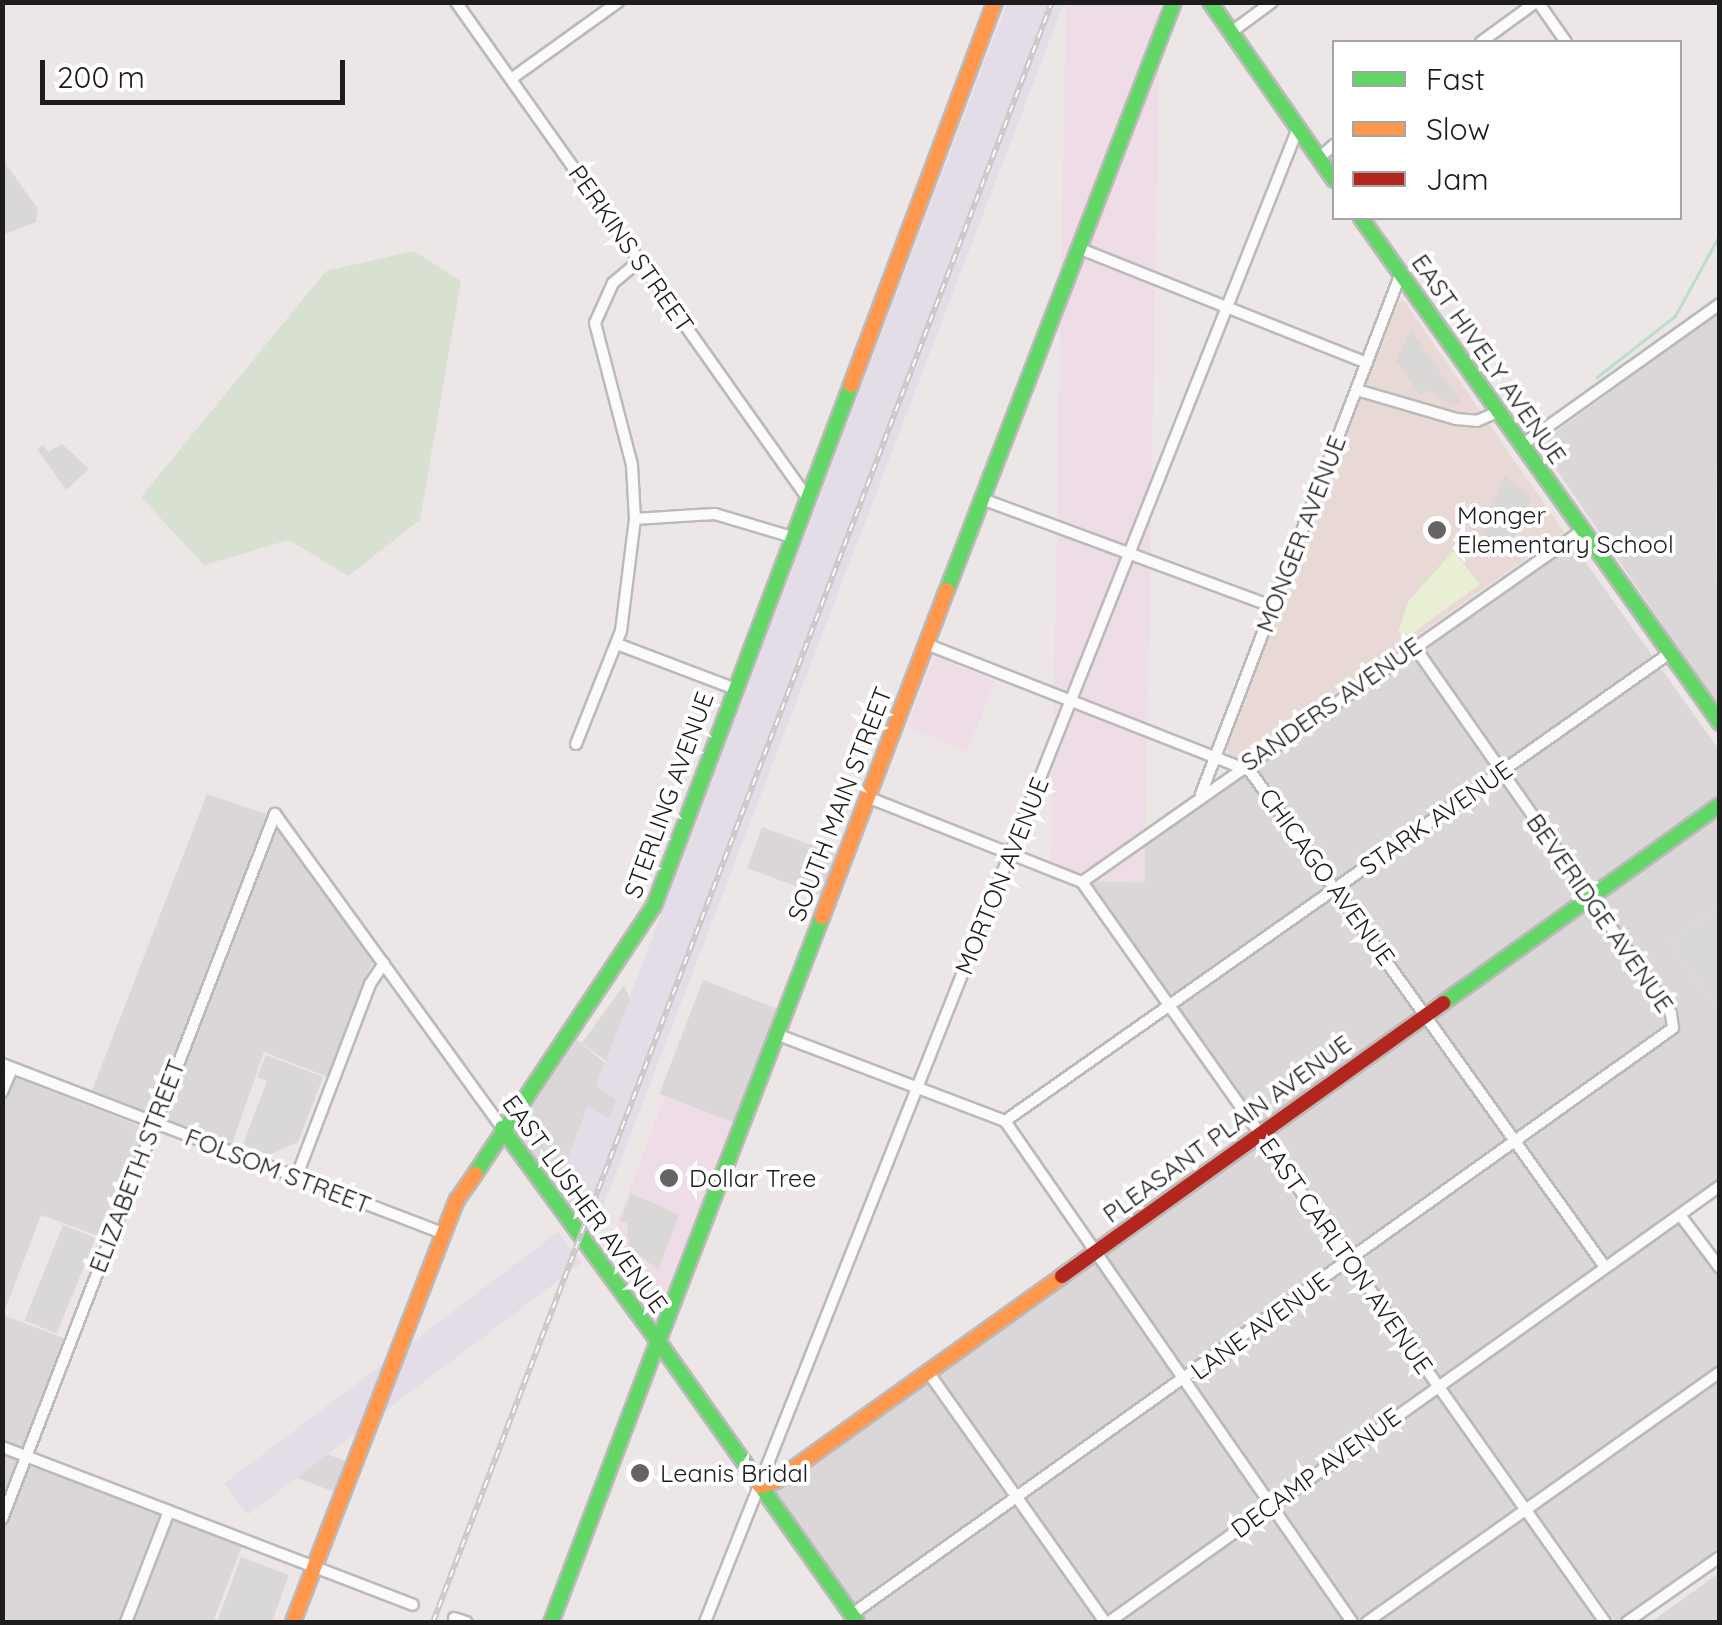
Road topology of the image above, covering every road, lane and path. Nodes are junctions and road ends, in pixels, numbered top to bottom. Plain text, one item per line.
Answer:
1 (456, 2) edge
2 (618, 2) edge
3 (995, 2) edge
4 (1174, 2) edge
5 (1210, 2) edge
6 (1272, 2) edge
7 (1537, 2) edge
8 (1230, 32) junction
9 (1483, 40) edge
10 (1565, 40) edge
11 (511, 79) junction
12 (1298, 128) junction
13 (1332, 147) edge
14 (1319, 158) junction
15 (1332, 177) edge
16 (1362, 220) edge
17 (1078, 248) junction
18 (639, 262) junction
19 (1401, 273) junction
20 (1720, 304) edge
21 (1223, 307) junction
22 (1368, 364) junction
23 (1357, 390) junction
24 (1499, 411) junction
25 (1522, 445) junction
26 (806, 496) junction
27 (982, 499) junction
28 (635, 519) junction
29 (1583, 530) junction
30 (789, 536) junction
31 (1130, 549) junction
32 (1272, 606) junction
33 (617, 644) junction
34 (926, 644) junction
35 (1413, 645) junction
36 (1670, 653) junction
37 (733, 688) junction
38 (1072, 701) junction
39 (1720, 723) edge
40 (576, 744) dead end
41 (1214, 758) junction
42 (1241, 768) junction
43 (1502, 772) junction
44 (1200, 796) junction
45 (867, 797) junction
46 (1720, 805) edge
47 (275, 814) joint
48 (1012, 853) junction
49 (1082, 882) junction
50 (1336, 890) junction
51 (1589, 899) junction
52 (384, 963) junction
53 (1170, 1008) junction
54 (1426, 1014) junction
55 (1666, 1033) joint
56 (776, 1034) junction
57 (7, 1066) edge
58 (915, 1088) junction
59 (2, 1092) edge
60 (1005, 1121) junction
61 (153, 1124) junction
62 (502, 1128) junction
63 (1259, 1133) junction
64 (1514, 1140) junction
65 (296, 1178) junction
66 (1720, 1186) edge
67 (1680, 1214) junction
68 (442, 1233) junction
69 (1092, 1253) junction
70 (1348, 1262) junction
71 (1605, 1267) junction
72 (1720, 1268) edge
73 (658, 1342) junction
74 (928, 1372) junction
75 (1720, 1372) edge
76 (1182, 1382) junction
77 (1438, 1386) junction
78 (2, 1447) edge
79 (26, 1456) junction
80 (760, 1486) junction
81 (1018, 1498) junction
82 (1270, 1507) junction
83 (1527, 1510) junction
84 (169, 1511) junction
85 (2, 1519) edge
86 (1720, 1556) edge
87 (315, 1567) junction
88 (413, 1606) dead end
89 (454, 1618) dead end
90 (854, 1620) edge
91 (126, 1622) edge
92 (294, 1622) edge
93 (466, 1622) edge
94 (551, 1622) edge
95 (704, 1622) edge
96 (1107, 1622) edge
97 (1352, 1622) edge
98 (1367, 1622) edge
99 (1605, 1622) edge
100 (1627, 1622) edge

1 - 11 street, PERKINS STREET
2 - 11 street
3 - 26 street, STERLING AVENUE
4 - 17 street, SOUTH MAIN STREET
5 - 8 street
6 - 8 street
7 - 9 street
7 - 10 street
8 - 12 street
11 - 18 street, PERKINS STREET
12 - 14 street
12 - 21 street, MORTON AVENUE
13 - 14 street
14 - 15 street
16 - 19 street, EAST HIVELY AVENUE
17 - 21 street
17 - 27 street, SOUTH MAIN STREET
18 - 26 street, PERKINS STREET
18 - 28 street
19 - 22 street, MONGER AVENUE
19 - 24 street, EAST HIVELY AVENUE
20 - 25 street
21 - 22 street
21 - 31 street, MORTON AVENUE
22 - 23 street, MONGER AVENUE
23 - 24 street
23 - 32 street, MONGER AVENUE
24 - 25 street, EAST HIVELY AVENUE
25 - 29 street, EAST HIVELY AVENUE
26 - 30 street, STERLING AVENUE
27 - 31 street
27 - 34 street, SOUTH MAIN STREET
28 - 30 street
28 - 33 street
29 - 35 street, SANDERS AVENUE
29 - 36 street, EAST HIVELY AVENUE
30 - 37 street, STERLING AVENUE
31 - 32 street
31 - 38 street, MORTON AVENUE
32 - 41 street, MONGER AVENUE
33 - 37 street
33 - 40 street
34 - 38 street, CHICAGO AVENUE
34 - 45 street, SOUTH MAIN STREET
35 - 42 street, SANDERS AVENUE
35 - 43 street, BEVERIDGE AVENUE
36 - 39 street, EAST HIVELY AVENUE
36 - 43 street, STARK AVENUE
37 - 62 street, STERLING AVENUE
38 - 41 street, CHICAGO AVENUE
38 - 48 street, MORTON AVENUE
41 - 42 street, CHICAGO AVENUE
41 - 44 street, MONGER AVENUE
42 - 44 street, SANDERS AVENUE
42 - 50 street, CHICAGO AVENUE
43 - 50 street, STARK AVENUE
43 - 51 street, BEVERIDGE AVENUE
44 - 49 street, SANDERS AVENUE
45 - 48 street
45 - 56 street, SOUTH MAIN STREET
46 - 51 street, PLEASANT PLAIN AVENUE
47 - 52 street, EAST LUSHER AVENUE
47 - 61 street, ELIZABETH STREET
48 - 49 street
48 - 58 street, MORTON AVENUE
49 - 53 street, EAST CARLTON AVENUE
50 - 53 street, STARK AVENUE
50 - 54 street, CHICAGO AVENUE
51 - 54 street, PLEASANT PLAIN AVENUE
51 - 55 street, BEVERIDGE AVENUE
52 - 62 street, EAST LUSHER AVENUE
52 - 65 street
53 - 60 street, STARK AVENUE
53 - 63 street, EAST CARLTON AVENUE
54 - 63 street, PLEASANT PLAIN AVENUE
54 - 64 street, CHICAGO AVENUE
55 - 64 street, LANE AVENUE
56 - 58 street
56 - 73 street, SOUTH MAIN STREET
57 - 59 street
57 - 61 street, FOLSOM STREET
58 - 60 street
58 - 80 street, MORTON AVENUE
60 - 69 street
61 - 65 street, FOLSOM STREET
61 - 79 street, ELIZABETH STREET
62 - 68 street, STERLING AVENUE
62 - 73 street, EAST LUSHER AVENUE
63 - 69 street, PLEASANT PLAIN AVENUE
63 - 70 street, EAST CARLTON AVENUE
64 - 70 street, LANE AVENUE
64 - 71 street, CHICAGO AVENUE
65 - 68 street, FOLSOM STREET
66 - 67 street, DECAMP AVENUE
67 - 71 street, DECAMP AVENUE
67 - 72 street
68 - 87 street, STERLING AVENUE
69 - 74 street, PLEASANT PLAIN AVENUE
69 - 76 street
70 - 76 street, LANE AVENUE
70 - 77 street, EAST CARLTON AVENUE
71 - 77 street, DECAMP AVENUE
73 - 80 street, EAST LUSHER AVENUE
73 - 94 street, SOUTH MAIN STREET
74 - 80 street, PLEASANT PLAIN AVENUE
74 - 81 street
75 - 83 street
76 - 81 street, LANE AVENUE
76 - 82 street
77 - 82 street, DECAMP AVENUE
77 - 83 street, EAST CARLTON AVENUE
78 - 79 street
79 - 84 street
79 - 85 street, ELIZABETH STREET
80 - 90 street, EAST LUSHER AVENUE
80 - 95 street, MORTON AVENUE
81 - 90 street, LANE AVENUE
81 - 96 street
82 - 96 street, DECAMP AVENUE
82 - 97 street
83 - 98 street
83 - 99 street, EAST CARLTON AVENUE
84 - 87 street
84 - 91 street
86 - 100 street
87 - 88 street
87 - 92 street, STERLING AVENUE
89 - 93 street

